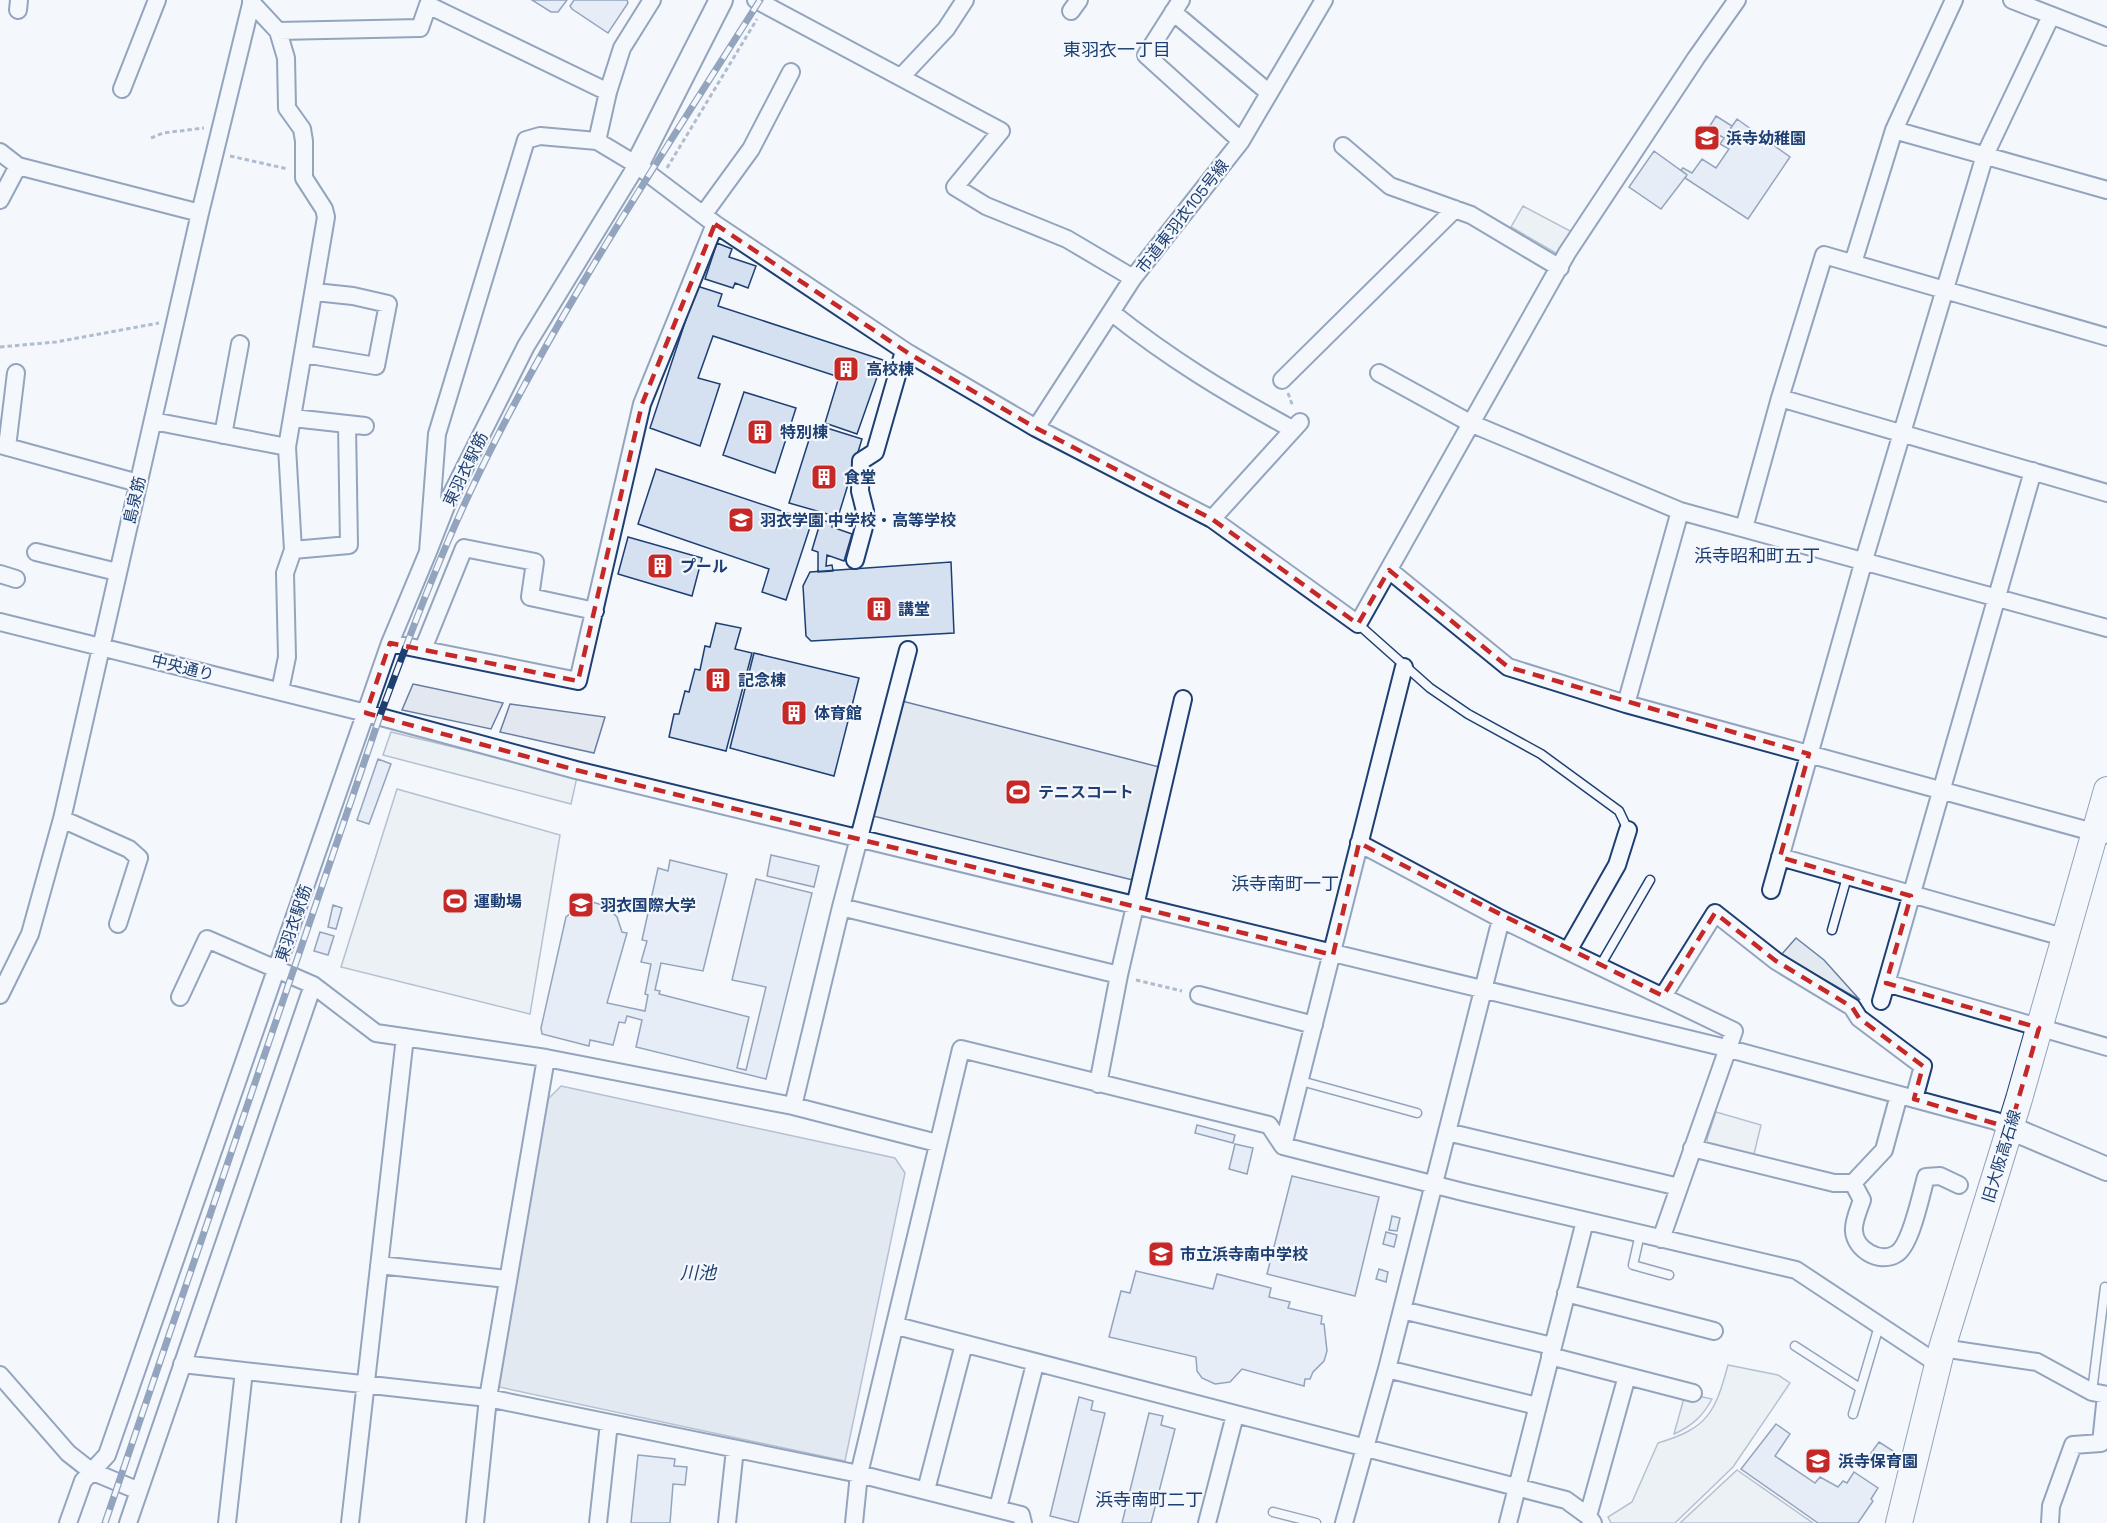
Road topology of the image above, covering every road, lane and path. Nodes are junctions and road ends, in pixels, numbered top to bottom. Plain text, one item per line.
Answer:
1 (157, 0) edge
2 (652, 0) edge
3 (720, 0) edge
4 (965, 0) edge
5 (1324, 0) edge
6 (1737, 0) edge
7 (1954, 0) edge
8 (2012, 0) edge
9 (251, 1) edge
10 (761, 2) edge
11 (428, 3) edge
12 (1177, 6) edge
13 (2051, 16) junction
14 (278, 31) junction
15 (2107, 37) edge
16 (791, 72) dead end
17 (901, 77) junction
18 (122, 89) dead end
19 (608, 92) junction
20 (1268, 92) junction
21 (221, 126) junction
22 (1894, 130) junction
23 (151, 138) dead end
24 (597, 141) junction
25 (1240, 141) junction
26 (1344, 146) dead end
27 (0, 152) edge
28 (214, 152) junction
29 (1985, 155) junction
30 (637, 165) junction
31 (18, 166) junction
32 (304, 173) junction
33 (658, 182) junction
34 (2107, 190) edge
35 (0, 200) edge
36 (1455, 209) junction
37 (200, 213) junction
38 (709, 219) junction
39 (1853, 263) junction
40 (1560, 268) junction
41 (1133, 278) junction
42 (1944, 290) junction
43 (315, 292) junction
44 (1111, 312) junction
45 (175, 320) junction
46 (2107, 337) edge
47 (240, 344) dead end
48 (0, 347) edge
49 (904, 351) junction
50 (304, 354) junction
51 (16, 373) dead end
52 (1379, 373) dead end
53 (1282, 380) joint
54 (1780, 398) junction
55 (293, 418) junction
56 (153, 421) junction
57 (1470, 423) junction
58 (347, 425) junction
59 (365, 426) dead end
60 (1296, 426) junction
61 (1036, 428) junction
62 (1903, 434) junction
63 (223, 435) junction
64 (3, 446) edge
65 (288, 447) junction
66 (2033, 471) junction
67 (138, 483) junction
68 (2107, 493) edge
69 (1680, 510) junction
70 (1212, 519) junction
71 (1744, 528) junction
72 (293, 550) junction
73 (36, 552) dead end
74 (428, 552) junction
75 (1864, 560) junction
76 (855, 561) dead end
77 (1389, 570) junction
78 (117, 572) junction
79 (0, 574) edge
80 (16, 579) dead end
81 (1996, 598) junction
82 (595, 611) junction
83 (0, 622) edge
84 (1358, 624) junction
85 (2107, 628) edge
86 (390, 643) junction
87 (100, 645) junction
88 (423, 649) junction
89 (908, 650) dead end
90 (1404, 667) junction
91 (280, 691) junction
92 (1183, 699) dead end
93 (1626, 704) junction
94 (366, 713) junction
95 (1809, 754) junction
96 (1942, 789) junction
97 (2107, 790) edge
98 (62, 819) junction
99 (1628, 830) joint
100 (2101, 835) edge
101 (859, 837) junction
102 (1359, 843) junction
103 (1780, 857) junction
104 (1847, 877) junction
105 (1650, 880) dead end
106 (1771, 890) dead end
107 (1911, 896) junction
108 (1135, 905) junction
109 (841, 907) junction
110 (1501, 919) junction
111 (118, 924) dead end
112 (1832, 930) dead end
113 (2063, 937) junction
114 (1568, 951) junction
115 (1333, 955) junction
116 (1600, 966) junction
117 (277, 969) junction
118 (1119, 975) junction
119 (1887, 983) junction
120 (313, 985) junction
121 (1482, 991) junction
122 (1199, 994) joint
123 (0, 995) edge
124 (1663, 996) junction
125 (180, 997) dead end
126 (1881, 1001) dead end
127 (1314, 1025) junction
128 (2039, 1028) junction
129 (405, 1037) junction
130 (2107, 1047) edge
131 (1726, 1048) junction
132 (546, 1058) junction
133 (1301, 1081) junction
134 (1098, 1084) junction
135 (1906, 1097) junction
136 (794, 1106) junction
137 (1417, 1113) dead end
138 (2010, 1128) junction
139 (1447, 1131) junction
140 (937, 1143) junction
141 (1283, 1146) junction
142 (1692, 1148) junction
143 (2107, 1169) edge
144 (1434, 1183) junction
145 (1853, 1183) junction
146 (1959, 1185) dead end
147 (1679, 1187) junction
148 (1585, 1221) junction
149 (1640, 1234) junction
150 (1661, 1239) junction
151 (379, 1265) junction
152 (1669, 1275) dead end
153 (507, 1279) junction
154 (2107, 1288) edge
155 (1566, 1293) junction
156 (1402, 1310) junction
157 (897, 1326) junction
158 (1879, 1326) junction
159 (1714, 1331) dead end
160 (964, 1344) junction
161 (1795, 1346) dead end
162 (1551, 1351) junction
163 (1940, 1356) junction
164 (182, 1364) junction
165 (1035, 1364) junction
166 (1387, 1369) junction
167 (244, 1371) junction
168 (0, 1375) edge
169 (1627, 1376) junction
170 (365, 1385) junction
171 (1860, 1388) junction
172 (1694, 1393) dead end
173 (2102, 1394) edge
174 (488, 1398) junction
175 (1537, 1406) junction
176 (1852, 1414) dead end
177 (1235, 1415) junction
178 (609, 1423) junction
179 (2104, 1442) edge
180 (735, 1449) junction
181 (1365, 1449) junction
182 (91, 1470) junction
183 (859, 1474) junction
184 (1516, 1487) junction
185 (926, 1490) junction
186 (139, 1491) junction
187 (998, 1508) junction
188 (1273, 1512) dead end
189 (1590, 1519) edge
190 (68, 1523) edge
191 (128, 1523) edge
192 (227, 1523) edge
193 (350, 1523) edge
194 (475, 1523) edge
195 (598, 1523) edge
196 (727, 1523) edge
197 (854, 1523) edge
198 (1023, 1523) edge
199 (1208, 1523) edge
200 (1316, 1523) edge
201 (1344, 1523) edge
202 (1508, 1523) edge
203 (1899, 1523) edge
204 (2050, 1523) edge

1 - 18 street
2 - 19 street
3 - 30 street, 東羽衣駅筋
4 - 17 street
5 - 20 street, 市道東羽衣105号線
6 - 40 street
7 - 22 street
8 - 13 street
9 - 14 street
9 - 21 street, 島泉筋
10 - 17 street
10 - 33 path
11 - 14 street
11 - 19 street
12 - 20 street
12 - 25 street
13 - 15 street
13 - 29 street
14 - 32 street
16 - 38 street
17 - 41 street
19 - 24 street
20 - 25 street, 市道東羽衣105号線
21 - 23 path
21 - 28 street, 島泉筋
22 - 29 street
22 - 39 street
24 - 30 street
24 - 74 street
25 - 41 street, 市道東羽衣105号線
26 - 36 street
27 - 31 street
28 - 32 path
28 - 37 street, 島泉筋
29 - 34 street
29 - 42 street
30 - 33 street
30 - 74 street, 東羽衣駅筋
31 - 35 street
31 - 37 street
32 - 43 street
33 - 38 street
36 - 40 street
36 - 53 street
37 - 45 street, 島泉筋
38 - 49 street
38 - 82 street
39 - 42 street
39 - 54 street
40 - 57 street
41 - 44 street, 市道東羽衣105号線
42 - 46 street
42 - 62 street
43 - 50 street
43 - 50 street
44 - 60 street
44 - 61 street, 市道東羽衣105号線
45 - 48 path
45 - 56 street, 島泉筋
47 - 63 street
49 - 61 street
49 - 76 street
50 - 55 street
51 - 64 street
52 - 57 street
53 - 60 path
54 - 62 street
54 - 71 street
55 - 58 street
55 - 65 street
56 - 63 street
56 - 67 street, 島泉筋
57 - 69 street
57 - 77 street
58 - 59 street
58 - 72 street
60 - 70 street
61 - 70 street
62 - 66 street
62 - 75 street
63 - 65 street
64 - 67 street
65 - 72 street
66 - 68 street
66 - 81 street
67 - 78 street, 島泉筋
69 - 71 street
69 - 93 street
70 - 84 street
71 - 75 street
72 - 91 street
73 - 78 street
74 - 86 street, 東羽衣駅筋
75 - 81 street
75 - 95 street
77 - 84 street
77 - 93 street
78 - 87 street, 島泉筋
79 - 80 street
81 - 85 street
81 - 96 street
82 - 88 street
82 - 88 street
83 - 87 street, 中央通り
84 - 90 lane
86 - 88 street
86 - 94 street, 東羽衣駅筋
87 - 91 street, 中央通り
87 - 98 street, 島泉筋
89 - 101 street
90 - 99 lane
90 - 102 street
91 - 94 street, 中央通り
92 - 108 street
93 - 95 street
94 - 101 street, 中央通り
94 - 117 street, 東羽衣駅筋
95 - 96 street
95 - 103 street
96 - 100 street
96 - 107 street
97 - 100 main road, 旧大阪高石線
98 - 111 street
98 - 123 street, 島泉筋
99 - 114 street
100 - 113 main road, 旧大阪高石線
101 - 108 street, 中央通り
101 - 109 street
102 - 110 street
102 - 115 street
103 - 104 street
103 - 106 street
104 - 107 street
104 - 112 lane
105 - 116 lane
107 - 113 street
107 - 119 street
108 - 115 street, 中央通り
108 - 118 street
109 - 118 street
109 - 136 street
110 - 114 street
110 - 121 street
113 - 128 main road, 旧大阪高石線
114 - 116 street
115 - 121 street, 中央通り
115 - 127 street
116 - 124 street
117 - 120 street
117 - 125 street
117 - 182 street, 東羽衣駅筋
118 - 122 path
118 - 134 street
119 - 126 street
119 - 128 street
120 - 129 street
120 - 164 street
121 - 131 street, 中央通り
121 - 139 street
122 - 127 street
124 - 131 street
124 - 135 street
127 - 133 street
128 - 130 street
128 - 138 main road, 旧大阪高石線
129 - 132 street
129 - 151 street
131 - 135 street, 中央通り
131 - 142 street
132 - 136 street
132 - 153 street
133 - 137 lane
133 - 141 street
134 - 140 street
134 - 141 street
135 - 138 street, 中央通り
135 - 145 street
136 - 140 street
138 - 143 street
138 - 163 main road, 旧大阪高石線
139 - 144 street
139 - 147 street
140 - 157 street
141 - 144 street
142 - 145 street
142 - 147 street
144 - 148 street
144 - 156 street
145 - 146 street
147 - 150 street
148 - 149 street
148 - 155 street
149 - 150 street
149 - 152 lane
150 - 158 street
151 - 153 street
151 - 170 street
153 - 174 street
154 - 173 lane
155 - 159 street
155 - 162 street
156 - 162 street
156 - 166 street
157 - 160 street
157 - 183 street
158 - 163 street
158 - 171 lane
160 - 165 street
160 - 185 street
161 - 171 lane
162 - 169 street
162 - 175 street
163 - 173 street
163 - 203 main road, 旧大阪高石線
164 - 167 street
164 - 186 street
165 - 177 street
165 - 187 street
166 - 175 street
166 - 181 street
167 - 170 street
167 - 192 street
168 - 182 street
169 - 172 street
169 - 189 street
170 - 174 street
170 - 193 street
171 - 176 lane
173 - 179 street
174 - 178 street
174 - 194 street
175 - 184 street
177 - 181 street
177 - 199 street
178 - 180 street
178 - 195 street
179 - 204 street
180 - 183 street
180 - 196 street
181 - 184 street
181 - 201 street
182 - 186 street
182 - 190 street, 東羽衣駅筋
183 - 185 street
183 - 197 street
184 - 189 street
184 - 202 street
185 - 187 street
186 - 191 street
187 - 198 street
188 - 200 lane

